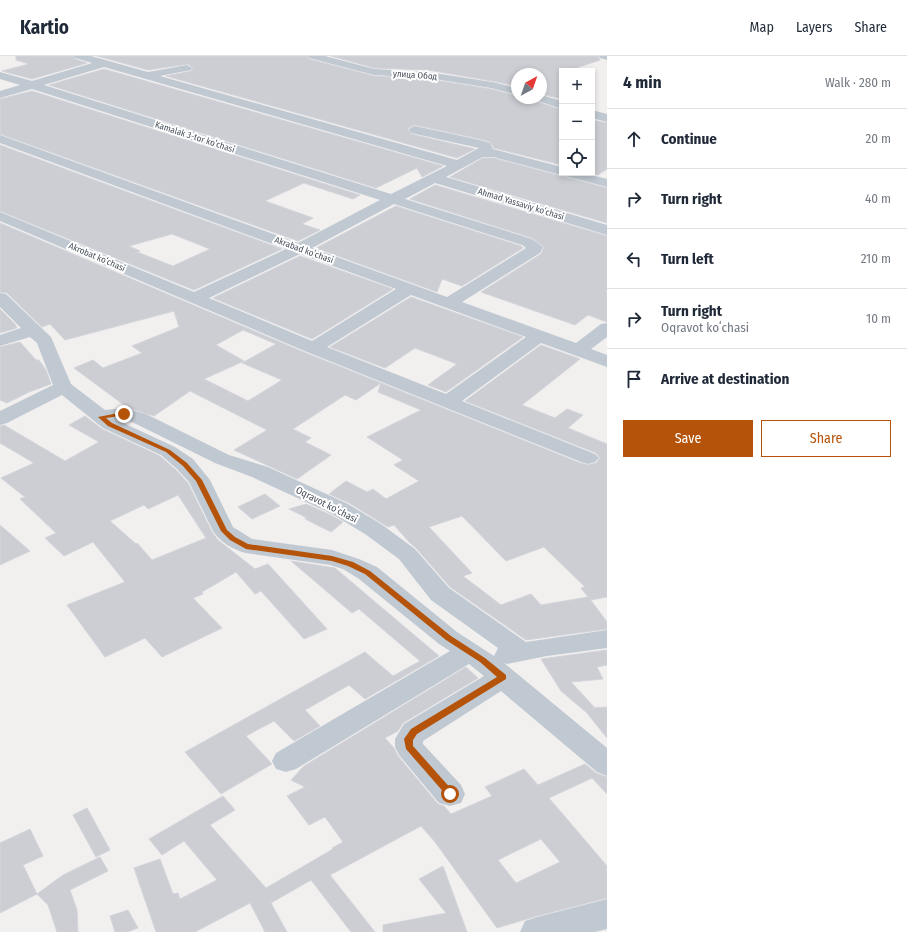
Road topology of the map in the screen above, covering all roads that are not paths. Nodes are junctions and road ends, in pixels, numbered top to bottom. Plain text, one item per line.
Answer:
1 (79, 56) edge
2 (314, 56) edge
3 (336, 60) edge
4 (104, 63) junction
5 (187, 68) dead end
6 (318, 70) dead end
7 (0, 75) edge
8 (144, 75) junction
9 (32, 85) junction
10 (511, 91) edge
11 (0, 95) edge
12 (547, 100) edge
13 (559, 103) edge
14 (595, 115) edge
15 (607, 118) edge
16 (415, 130) dead end
17 (0, 138) edge
18 (487, 152) junction
19 (459, 165) junction
20 (559, 170) edge
21 (579, 176) edge
22 (434, 178) junction
23 (607, 184) edge
24 (391, 199) junction
25 (0, 216) edge
26 (607, 230) edge
27 (300, 248) junction
28 (410, 288) junction
29 (0, 298) edge
30 (195, 298) junction
31 (449, 303) junction
32 (607, 328) edge
33 (33, 330) junction
34 (539, 336) junction
35 (0, 341) edge
36 (313, 348) junction
37 (579, 350) junction
38 (607, 361) edge
39 (63, 387) junction
40 (449, 401) junction
41 (101, 417) junction
42 (0, 419) edge
43 (588, 458) dead end
44 (440, 594) junction
45 (406, 603) junction
46 (607, 639) edge
47 (522, 652) junction
48 (485, 663) junction
49 (286, 760) dead end
50 (607, 764) edge
51 (450, 794) dead end
52 (607, 914) edge
53 (537, 932) edge

1 - 4 street
2 - 3 street, улица Обод
3 - 6 street
3 - 10 street, улица Обод
4 - 8 street
4 - 9 street
5 - 8 street
7 - 9 street, Kamalak 3-tor koʻchasi
8 - 19 street
9 - 11 street
9 - 24 street, Kamalak 3-tor koʻchasi
12 - 13 street
14 - 15 street
16 - 18 street
17 - 27 street, Akrabad koʻchasi
18 - 19 street
18 - 20 street
19 - 22 street
21 - 23 street
22 - 24 street
22 - 26 street, Ahmad Yassaviy koʻchasi
24 - 27 street
24 - 31 street, Kamalak 3-tor koʻchasi
25 - 30 street, Akrobat koʻchasi
27 - 28 street, Akrabad koʻchasi
27 - 30 street
28 - 31 street, Akrabad koʻchasi
28 - 36 street
29 - 33 street
30 - 36 street, Akrobat koʻchasi
31 - 34 street, Akrabad koʻchasi
32 - 37 street
33 - 35 street
33 - 39 street
34 - 37 street, Akrabad koʻchasi
34 - 40 street
36 - 40 street, Akrobat koʻchasi
37 - 38 street, Akrabad koʻchasi
39 - 41 street
39 - 42 street
40 - 43 street, Akrobat koʻchasi
41 - 44 street, Oqravot koʻchasi
41 - 45 street
44 - 45 street
44 - 47 street, Oqravot koʻchasi
45 - 48 street
46 - 47 street
47 - 48 street
48 - 49 street
48 - 50 street
48 - 51 street
52 - 53 street

